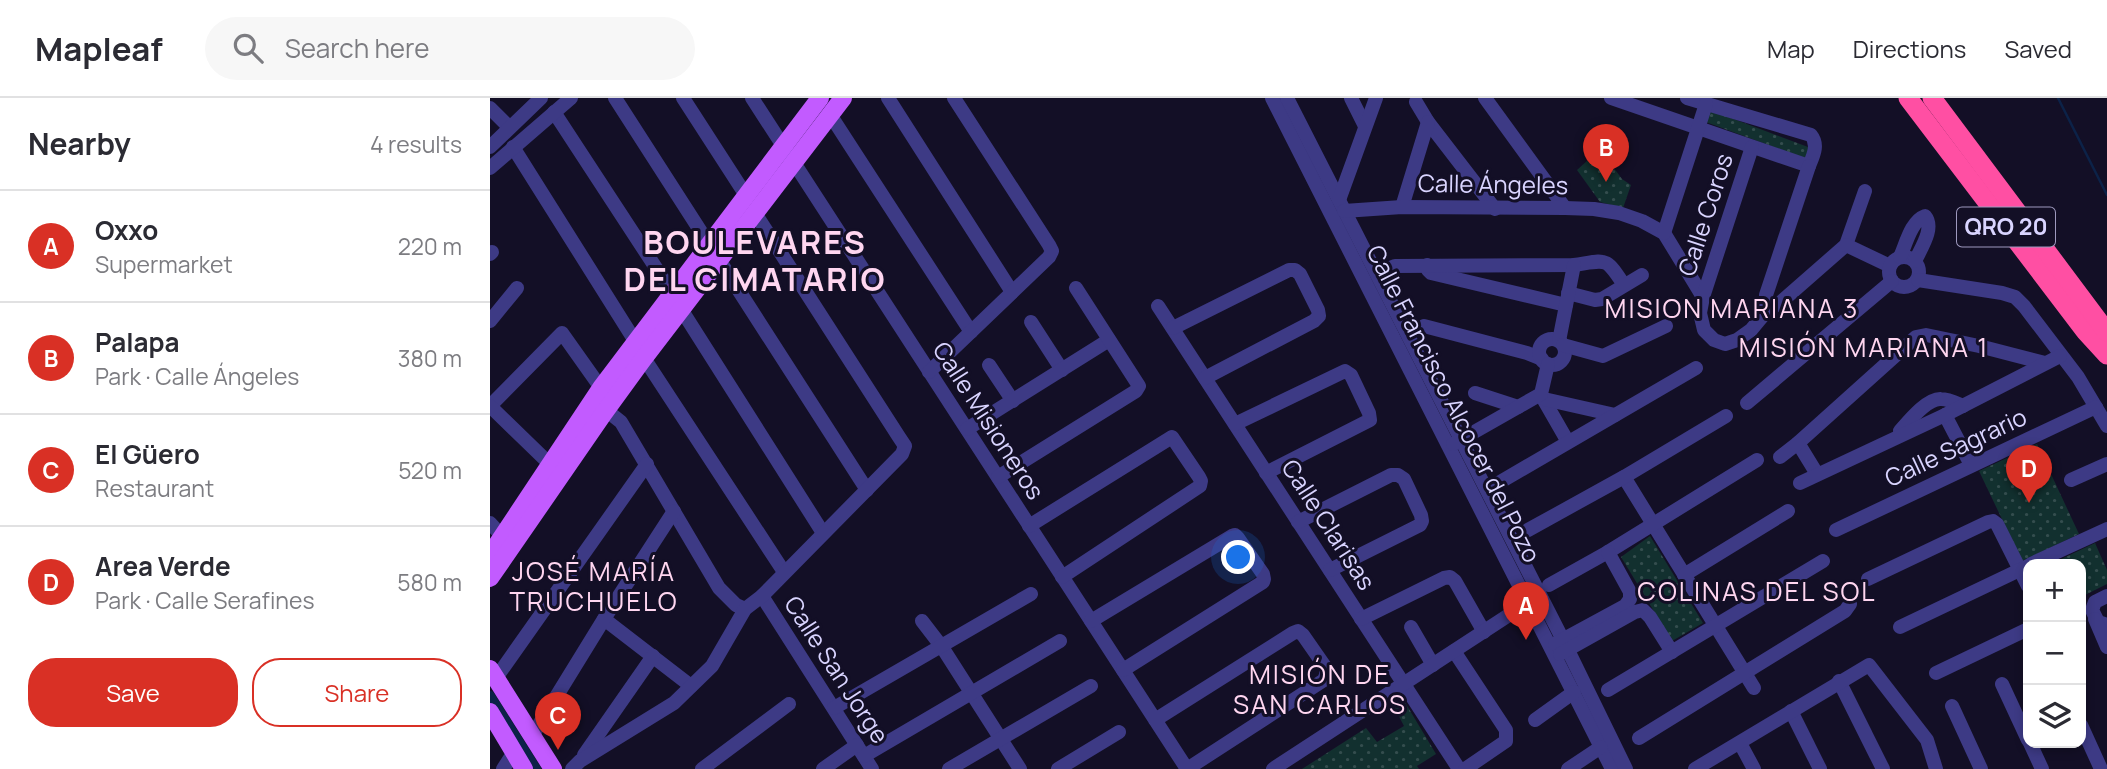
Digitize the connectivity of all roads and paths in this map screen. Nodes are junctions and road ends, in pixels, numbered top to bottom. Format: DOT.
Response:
graph roads {
  1 [pos="541,98"];
  2 [pos="570,98"];
  3 [pos="615,98"];
  4 [pos="683,98"];
  5 [pos="752,98"];
  6 [pos="820,98"];
  7 [pos="844,98"];
  8 [pos="888,98"];
  9 [pos="954,98"];
  10 [pos="1272,98"];
  11 [pos="1287,98"];
  12 [pos="1351,98"];
  13 [pos="1376,98"];
  14 [pos="1485,98"];
  15 [pos="1611,98"];
  16 [pos="1687,98"];
  17 [pos="1908,98"];
  18 [pos="1932,98"];
  19 [pos="1416,102"];
  20 [pos="1706,104"];
  21 [pos="490,108"];
  22 [pos="554,112"];
  23 [pos="831,116"];
  24 [pos="1429,122"];
  25 [pos="1366,126"];
  26 [pos="509,127"];
  27 [pos="1699,128"];
  28 [pos="490,147"];
  29 [pos="513,147"];
  30 [pos="1752,147"];
  31 [pos="789,155"];
  32 [pos="1809,166"];
  33 [pos="490,168"];
  34 [pos="1865,191"];
  35 [pos="751,205"];
  36 [pos="1342,206"];
  37 [pos="1402,207"];
  38 [pos="1565,208"];
  39 [pos="1494,209"];
  40 [pos="1664,233"];
  41 [pos="1846,245"];
  42 [pos="714,253"];
  43 [pos="1902,261"];
  44 [pos="1427,265"];
  45 [pos="1574,265"];
  46 [pos="1642,275"];
  47 [pos="1388,278"];
  48 [pos="1918,280"];
  49 [pos="1892,281"];
  50 [pos="1624,285"];
  51 [pos="517,288"];
  52 [pos="1076,288"];
  53 [pos="1012,292"];
  54 [pos="1703,297"];
  55 [pos="1567,299"];
  56 [pos="677,302"];
  57 [pos="1158,306"];
  58 [pos="1766,312"];
  59 [pos="490,321"];
  60 [pos="1031,322"];
  61 [pos="1424,326"];
  62 [pos="1666,326"];
  63 [pos="1173,328"];
  64 [pos="2085,331"];
  65 [pos="971,332"];
  66 [pos="2107,332"];
  67 [pos="1108,340"];
  68 [pos="635,341"];
  69 [pos="1561,343"];
  70 [pos="2107,355"];
  71 [pos="2060,356"];
  72 [pos="644,358"];
  73 [pos="1545,362"];
  74 [pos="2045,363"];
  75 [pos="989,365"];
  76 [pos="2107,365"];
  77 [pos="1696,368"];
  78 [pos="1062,370"];
  79 [pos="929,372"];
  80 [pos="1205,378"];
  81 [pos="601,388"];
  82 [pos="1475,393"];
  83 [pos="1542,397"];
  84 [pos="1013,401"];
  85 [pos="1748,403"];
  86 [pos="490,406"];
  87 [pos="1964,406"];
  88 [pos="1518,407"];
  89 [pos="2095,407"];
  90 [pos="604,413"];
  91 [pos="1615,415"];
  92 [pos="1945,415"];
  93 [pos="1726,416"];
  94 [pos="1235,424"];
  95 [pos="2107,426"];
  96 [pos="967,429"];
  97 [pos="1894,438"];
  98 [pos="1569,442"];
  99 [pos="1455,443"];
  100 [pos="1798,443"];
  101 [pos="1780,457"];
  102 [pos="1757,460"];
  103 [pos="647,464"];
  104 [pos="2107,464"];
  105 [pos="1971,465"];
  106 [pos="556,470"];
  107 [pos="1266,472"];
  108 [pos="1817,474"];
  109 [pos="998,477"];
  110 [pos="1624,477"];
  111 [pos="2071,480"];
  112 [pos="1800,483"];
  113 [pos="1495,485"];
  114 [pos="867,490"];
  115 [pos="674,511"];
  116 [pos="1788,511"];
  117 [pos="1298,522"];
  118 [pos="490,523"];
  119 [pos="1652,523"];
  120 [pos="1029,526"];
  121 [pos="2107,529"];
  122 [pos="1528,530"];
  123 [pos="1836,530"];
  124 [pos="823,533"];
  125 [pos="503,537"];
  126 [pos="1608,552"];
  127 [pos="490,555"];
  128 [pos="2041,559"];
  129 [pos="1823,561"];
  130 [pos="2023,562"];
  131 [pos="2023,567"];
  132 [pos="1330,570"];
  133 [pos="784,572"];
  134 [pos="1684,575"];
  135 [pos="1062,577"];
  136 [pos="490,578"];
  137 [pos="1868,579"];
  138 [pos="1031,594"];
  139 [pos="1539,594"];
  140 [pos="762,596"];
  141 [pos="2107,596"];
  142 [pos="1850,604"];
  143 [pos="745,609"];
  144 [pos="2094,614"];
  145 [pos="604,619"];
  146 [pos="1362,619"];
  147 [pos="922,621"];
  148 [pos="1091,621"];
  149 [pos="1715,625"];
  150 [pos="1411,627"];
  151 [pos="1900,627"];
  152 [pos="2023,631"];
  153 [pos="1484,632"];
  154 [pos="1060,640"];
  155 [pos="942,647"];
  156 [pos="2107,647"];
  157 [pos="1559,648"];
  158 [pos="1454,651"];
  159 [pos="1672,652"];
  160 [pos="653,656"];
  161 [pos="1433,665"];
  162 [pos="1123,670"];
  163 [pos="1744,673"];
  164 [pos="1936,673"];
  165 [pos="493,674"];
  166 [pos="1839,681"];
  167 [pos="1404,684"];
  168 [pos="2001,684"];
  169 [pos="691,686"];
  170 [pos="1091,686"];
  171 [pos="1754,688"];
  172 [pos="1608,691"];
  173 [pos="1574,692"];
  174 [pos="972,693"];
  175 [pos="789,704"];
  176 [pos="1952,706"];
  177 [pos="834,708"];
  178 [pos="1791,711"];
  179 [pos="490,712"];
  180 [pos="1155,720"];
  181 [pos="1535,720"];
  182 [pos="2023,729"];
  183 [pos="1119,732"];
  184 [pos="2086,735"];
  185 [pos="532,736"];
  186 [pos="1639,738"];
  187 [pos="1000,739"];
  188 [pos="1740,743"];
  189 [pos="1601,747"];
  190 [pos="2032,748"];
  191 [pos="514,752"];
  192 [pos="864,757"];
  193 [pos="576,765"];
  194 [pos="503,769"];
  195 [pos="524,769"];
  196 [pos="553,769"];
  197 [pos="702,769"];
  198 [pos="823,769"];
  199 [pos="949,769"];
  200 [pos="1020,769"];
  201 [pos="1058,769"];
  202 [pos="1186,769"];
  203 [pos="1273,769"];
  204 [pos="1459,769"];
  205 [pos="1465,769"];
  206 [pos="1568,769"];
  207 [pos="1612,769"];
  208 [pos="1626,769"];
  209 [pos="1695,769"];
  210 [pos="1754,769"];
  211 [pos="1820,769"];
  212 [pos="1883,769"];
  213 [pos="1936,769"];
  214 [pos="1981,769"];
  215 [pos="2042,769"];
  216 [pos="2101,769"];
  1 -- 26 [label="street"];
  2 -- 22 [label="street"];
  3 -- 42 [label="street"];
  4 -- 35 [label="street"];
  5 -- 31 [label="street, Calle Misioneros"];
  6 -- 31 [label="main road"];
  7 -- 23 [label="main road"];
  8 -- 53 [label="street"];
  9 -- 53 [label="street"];
  10 -- 99 [label="street, Calle Francisco Alcocer del Pozo"];
  11 -- 36 [label="street, Calle Francisco Alcocer del Pozo"];
  12 -- 25 [label="street"];
  13 -- 25 [label="street"];
  14 -- 38 [label="street"];
  15 -- 27 [label="street"];
  16 -- 20 [label="street"];
  17 -- 64 [label="highway, QRO 20"];
  18 -- 66 [label="highway, QRO 20"];
  19 -- 24 [label="street"];
  20 -- 27 [label="street"];
  20 -- 32 [label="street"];
  21 -- 26 [label="street"];
  22 -- 29 [label="street"];
  22 -- 56 [label="street"];
  23 -- 31 [label="main road"];
  23 -- 65 [label="street"];
  24 -- 37 [label="street"];
  24 -- 39 [label="street"];
  25 -- 36 [label="street"];
  26 -- 28 [label="street"];
  27 -- 30 [label="street"];
  27 -- 40 [label="street"];
  29 -- 33 [label="street"];
  29 -- 68 [label="street"];
  30 -- 32 [label="street"];
  30 -- 54 [label="street, Calle Coros"];
  31 -- 35 [label="main road"];
  31 -- 79 [label="street, Calle Misioneros"];
  32 -- 58 [label="street"];
  34 -- 41 [label="street"];
  35 -- 42 [label="main road"];
  35 -- 114 [label="street"];
  36 -- 37 [label="street, Calle Ángeles"];
  36 -- 99 [label="street, Calle Francisco Alcocer del Pozo"];
  37 -- 39 [label="street, Calle Ángeles"];
  38 -- 39 [label="street, Calle Ángeles"];
  38 -- 40 [label="street, Calle Ángeles"];
  40 -- 54 [label="street"];
  41 -- 43 [label="street"];
  41 -- 58 [label="street"];
  42 -- 56 [label="main road"];
  42 -- 114 [label="street"];
  43 -- 48 [label="street"];
  43 -- 49 [label="street"];
  44 -- 45 [label="street"];
  44 -- 47 [label="street"];
  44 -- 55 [label="street"];
  45 -- 50 [label="street"];
  45 -- 55 [label="street"];
  46 -- 50 [label="street"];
  48 -- 49 [label="street"];
  48 -- 71 [label="street"];
  49 -- 85 [label="street"];
  50 -- 55 [label="street"];
  51 -- 59 [label="street"];
  52 -- 67 [label="street"];
  53 -- 65 [label="street"];
  54 -- 58 [label="street"];
  55 -- 69 [label="street"];
  56 -- 68 [label="main road"];
  56 -- 72 [label="main road"];
  56 -- 124 [label="street"];
  57 -- 63 [label="street, Calle Clarisas"];
  60 -- 78 [label="street"];
  61 -- 73 [label="street"];
  62 -- 69 [label="street"];
  63 -- 80 [label="street, Calle Clarisas"];
  63 -- 80 [label="street"];
  64 -- 70 [label="highway, QRO 20"];
  64 -- 76 [label="highway"];
  65 -- 79 [label="street"];
  67 -- 78 [label="street"];
  67 -- 109 [label="street"];
  68 -- 81 [label="main road"];
  69 -- 73 [label="street"];
  69 -- 73 [label="street"];
  71 -- 74 [label="street"];
  71 -- 89 [label="street"];
  72 -- 90 [label="main road"];
  72 -- 133 [label="street"];
  73 -- 83 [label="street"];
  74 -- 87 [label="street"];
  74 -- 100 [label="street"];
  75 -- 84 [label="street"];
  77 -- 91 [label="street"];
  78 -- 84 [label="street"];
  79 -- 96 [label="street, Calle Misioneros"];
  80 -- 94 [label="street, Calle Clarisas"];
  81 -- 86 [label="street"];
  81 -- 106 [label="main road"];
  82 -- 88 [label="street"];
  83 -- 88 [label="street"];
  83 -- 91 [label="street"];
  83 -- 98 [label="street"];
  84 -- 96 [label="street"];
  86 -- 106 [label="street"];
  87 -- 92 [label="street"];
  87 -- 97 [label="street"];
  88 -- 99 [label="street"];
  89 -- 95 [label="street"];
  89 -- 105 [label="street, Calle Sagrario"];
  90 -- 103 [label="street"];
  90 -- 106 [label="main road"];
  91 -- 98 [label="street"];
  92 -- 97 [label="street"];
  92 -- 105 [label="street"];
  93 -- 110 [label="street"];
  94 -- 107 [label="street, Calle Clarisas"];
  94 -- 107 [label="street"];
  96 -- 109 [label="street, Calle Misioneros"];
  97 -- 108 [label="street"];
  98 -- 113 [label="street"];
  99 -- 139 [label="street, Calle Francisco Alcocer del Pozo"];
  100 -- 101 [label="street"];
  100 -- 108 [label="street"];
  102 -- 119 [label="street"];
  103 -- 115 [label="street"];
  103 -- 165 [label="street"];
  104 -- 111 [label="street"];
  105 -- 123 [label="street, Calle Sagrario"];
  106 -- 125 [label="main road"];
  106 -- 136 [label="main road"];
  107 -- 117 [label="street, Calle Clarisas"];
  108 -- 112 [label="street"];
  109 -- 120 [label="street, Calle Misioneros"];
  110 -- 119 [label="street"];
  110 -- 122 [label="street"];
  114 -- 124 [label="street"];
  115 -- 143 [label="street"];
  115 -- 145 [label="street"];
  116 -- 134 [label="street"];
  117 -- 132 [label="street, Calle Clarisas"];
  117 -- 132 [label="street"];
  118 -- 125 [label="street"];
  119 -- 126 [label="street"];
  119 -- 134 [label="street"];
  120 -- 135 [label="street, Calle Misioneros"];
  120 -- 135 [label="street"];
  121 -- 128 [label="street"];
  124 -- 133 [label="street"];
  125 -- 127 [label="main road"];
  126 -- 139 [label="street"];
  126 -- 157 [label="street"];
  129 -- 149 [label="street"];
  130 -- 137 [label="street"];
  131 -- 151 [label="street"];
  132 -- 146 [label="street, Calle Clarisas"];
  133 -- 140 [label="street"];
  134 -- 149 [label="street"];
  135 -- 148 [label="street, Calle Misioneros"];
  138 -- 155 [label="street"];
  139 -- 153 [label="street"];
  139 -- 157 [label="street, Calle Francisco Alcocer del Pozo"];
  140 -- 143 [label="street"];
  140 -- 177 [label="street, Calle San Jorge"];
  141 -- 144 [label="street"];
  142 -- 163 [label="street"];
  143 -- 169 [label="street"];
  144 -- 156 [label="street"];
  145 -- 160 [label="street"];
  145 -- 185 [label="street"];
  146 -- 153 [label="street"];
  146 -- 167 [label="street, Calle Clarisas"];
  147 -- 155 [label="street"];
  148 -- 162 [label="street, Calle Misioneros"];
  148 -- 162 [label="street"];
  149 -- 159 [label="street"];
  149 -- 163 [label="street"];
  150 -- 161 [label="street"];
  152 -- 164 [label="street"];
  153 -- 158 [label="street"];
  154 -- 174 [label="street"];
  155 -- 174 [label="street"];
  155 -- 177 [label="street"];
  157 -- 159 [label="street"];
  157 -- 173 [label="street, Calle Francisco Alcocer del Pozo"];
  157 -- 208 [label="street, Calle Francisco Alcocer del Pozo"];
  158 -- 161 [label="street"];
  158 -- 205 [label="street"];
  159 -- 172 [label="street"];
  160 -- 169 [label="street"];
  160 -- 193 [label="street"];
  161 -- 167 [label="street"];
  162 -- 180 [label="street, Calle Misioneros"];
  163 -- 171 [label="street"];
  163 -- 186 [label="street"];
  165 -- 185 [label="main road"];
  166 -- 178 [label="street"];
  166 -- 212 [label="street"];
  166 -- 213 [label="street"];
  167 -- 203 [label="street"];
  167 -- 204 [label="street, Calle Clarisas"];
  168 -- 182 [label="street"];
  169 -- 193 [label="street"];
  170 -- 187 [label="street"];
  173 -- 181 [label="street"];
  173 -- 189 [label="street, Calle Francisco Alcocer del Pozo"];
  174 -- 187 [label="street"];
  174 -- 192 [label="street"];
  175 -- 197 [label="street"];
  176 -- 214 [label="street"];
  177 -- 192 [label="street, Calle San Jorge"];
  178 -- 188 [label="street"];
  178 -- 211 [label="street"];
  179 -- 191 [label="main road"];
  180 -- 202 [label="street, Calle Misioneros"];
  180 -- 202 [label="street"];
  183 -- 201 [label="street"];
  184 -- 216 [label="street"];
  185 -- 196 [label="main road"];
  187 -- 199 [label="street"];
  187 -- 200 [label="street"];
  188 -- 209 [label="street"];
  188 -- 210 [label="street"];
  189 -- 206 [label="street"];
  189 -- 207 [label="street, Calle Francisco Alcocer del Pozo"];
  190 -- 215 [label="street"];
  191 -- 194 [label="street"];
  191 -- 195 [label="main road"];
  192 -- 198 [label="street"];
}
